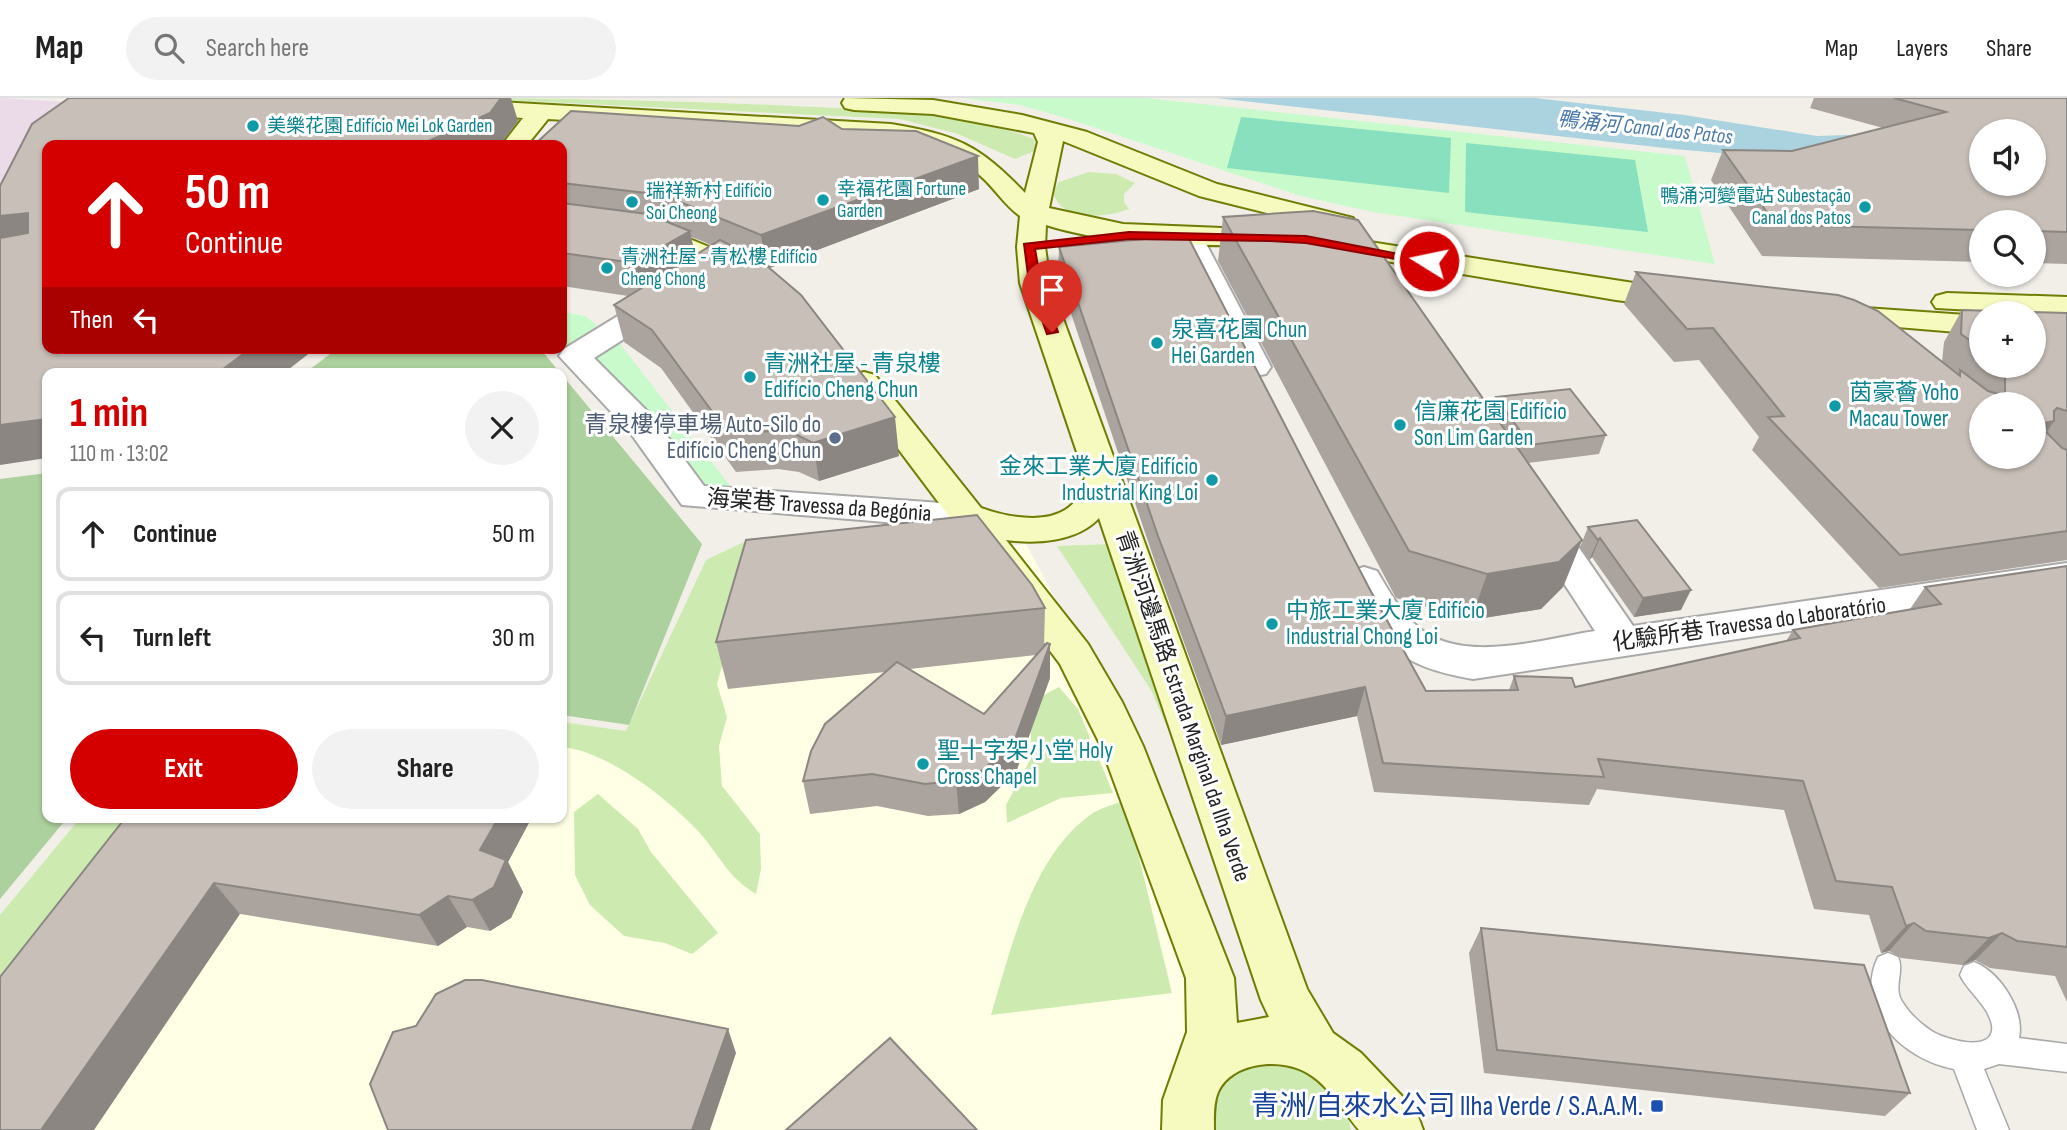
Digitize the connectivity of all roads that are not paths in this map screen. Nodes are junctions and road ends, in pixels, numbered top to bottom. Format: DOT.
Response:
graph roads {
  1 [pos="825,102"];
  2 [pos="436,106"];
  3 [pos="542,111"];
  4 [pos="1046,137"];
  5 [pos="518,140"];
  6 [pos="985,166"];
  7 [pos="1188,183"];
  8 [pos="567,226"];
  9 [pos="1031,229"];
  10 [pos="1177,236"];
  11 [pos="1356,248"];
  12 [pos="724,263"];
  13 [pos="1379,281"];
  14 [pos="769,284"];
  15 [pos="2067,306"];
  16 [pos="1852,316"];
  17 [pos="1969,324"];
  18 [pos="2046,327"];
  19 [pos="2067,328"];
  20 [pos="1895,349"];
  21 [pos="844,357"];
  22 [pos="1269,395"];
  23 [pos="1102,477"];
  24 [pos="1522,494"];
  25 [pos="969,517"];
  26 [pos="1351,554"];
  27 [pos="2067,576"];
  28 [pos="1623,642"];
  29 [pos="1888,966"];
  30 [pos="1974,975"];
  31 [pos="1998,1050"];
  32 [pos="1316,1051"];
  33 [pos="1965,1058"];
  34 [pos="2067,1058"];
  35 [pos="1191,1108"];
  36 [pos="1366,1111"];
  37 [pos="1397,1130"];
  38 [pos="1993,1130"];
  1 -- 4 [label="main road"];
  2 -- 3 [label="main road"];
  3 -- 5 [label="main road"];
  3 -- 6 [label="main road"];
  4 -- 6 [label="main road"];
  4 -- 7 [label="main road"];
  4 -- 9 [label="main road"];
  6 -- 9 [label="main road"];
  7 -- 10 [label="main road"];
  7 -- 11 [label="main road"];
  8 -- 12 [label="main road"];
  9 -- 10 [label="main road"];
  9 -- 23 [label="main road, 青洲河邊馬路 Estrada Marginal da Ilha Verde"];
  10 -- 11 [label="main road"];
  10 -- 22 [label="street"];
  11 -- 13 [label="street"];
  12 -- 14 [label="main road"];
  12 -- 25 [label="street, 海棠巷 Travessa da Begónia"];
  15 -- 16 [label="main road"];
  16 -- 17 [label="main road"];
  16 -- 20 [label="street"];
  18 -- 19 [label="main road"];
  21 -- 25 [label="main road"];
  23 -- 25 [label="main road"];
  23 -- 32 [label="main road, 青洲河邊馬路 Estrada Marginal da Ilha Verde"];
  24 -- 28 [label="street"];
  25 -- 35 [label="main road"];
  26 -- 28 [label="street, 化驗所巷 Travessa do Laboratório"];
  27 -- 28 [label="street, 化驗所巷 Travessa do Laboratório"];
  29 -- 33 [label="lane"];
  30 -- 31 [label="lane"];
  31 -- 33 [label="lane"];
  31 -- 34 [label="lane"];
  32 -- 35 [label="main road"];
  32 -- 36 [label="main road"];
  33 -- 38 [label="lane"];
  36 -- 37 [label="main road"];
}
